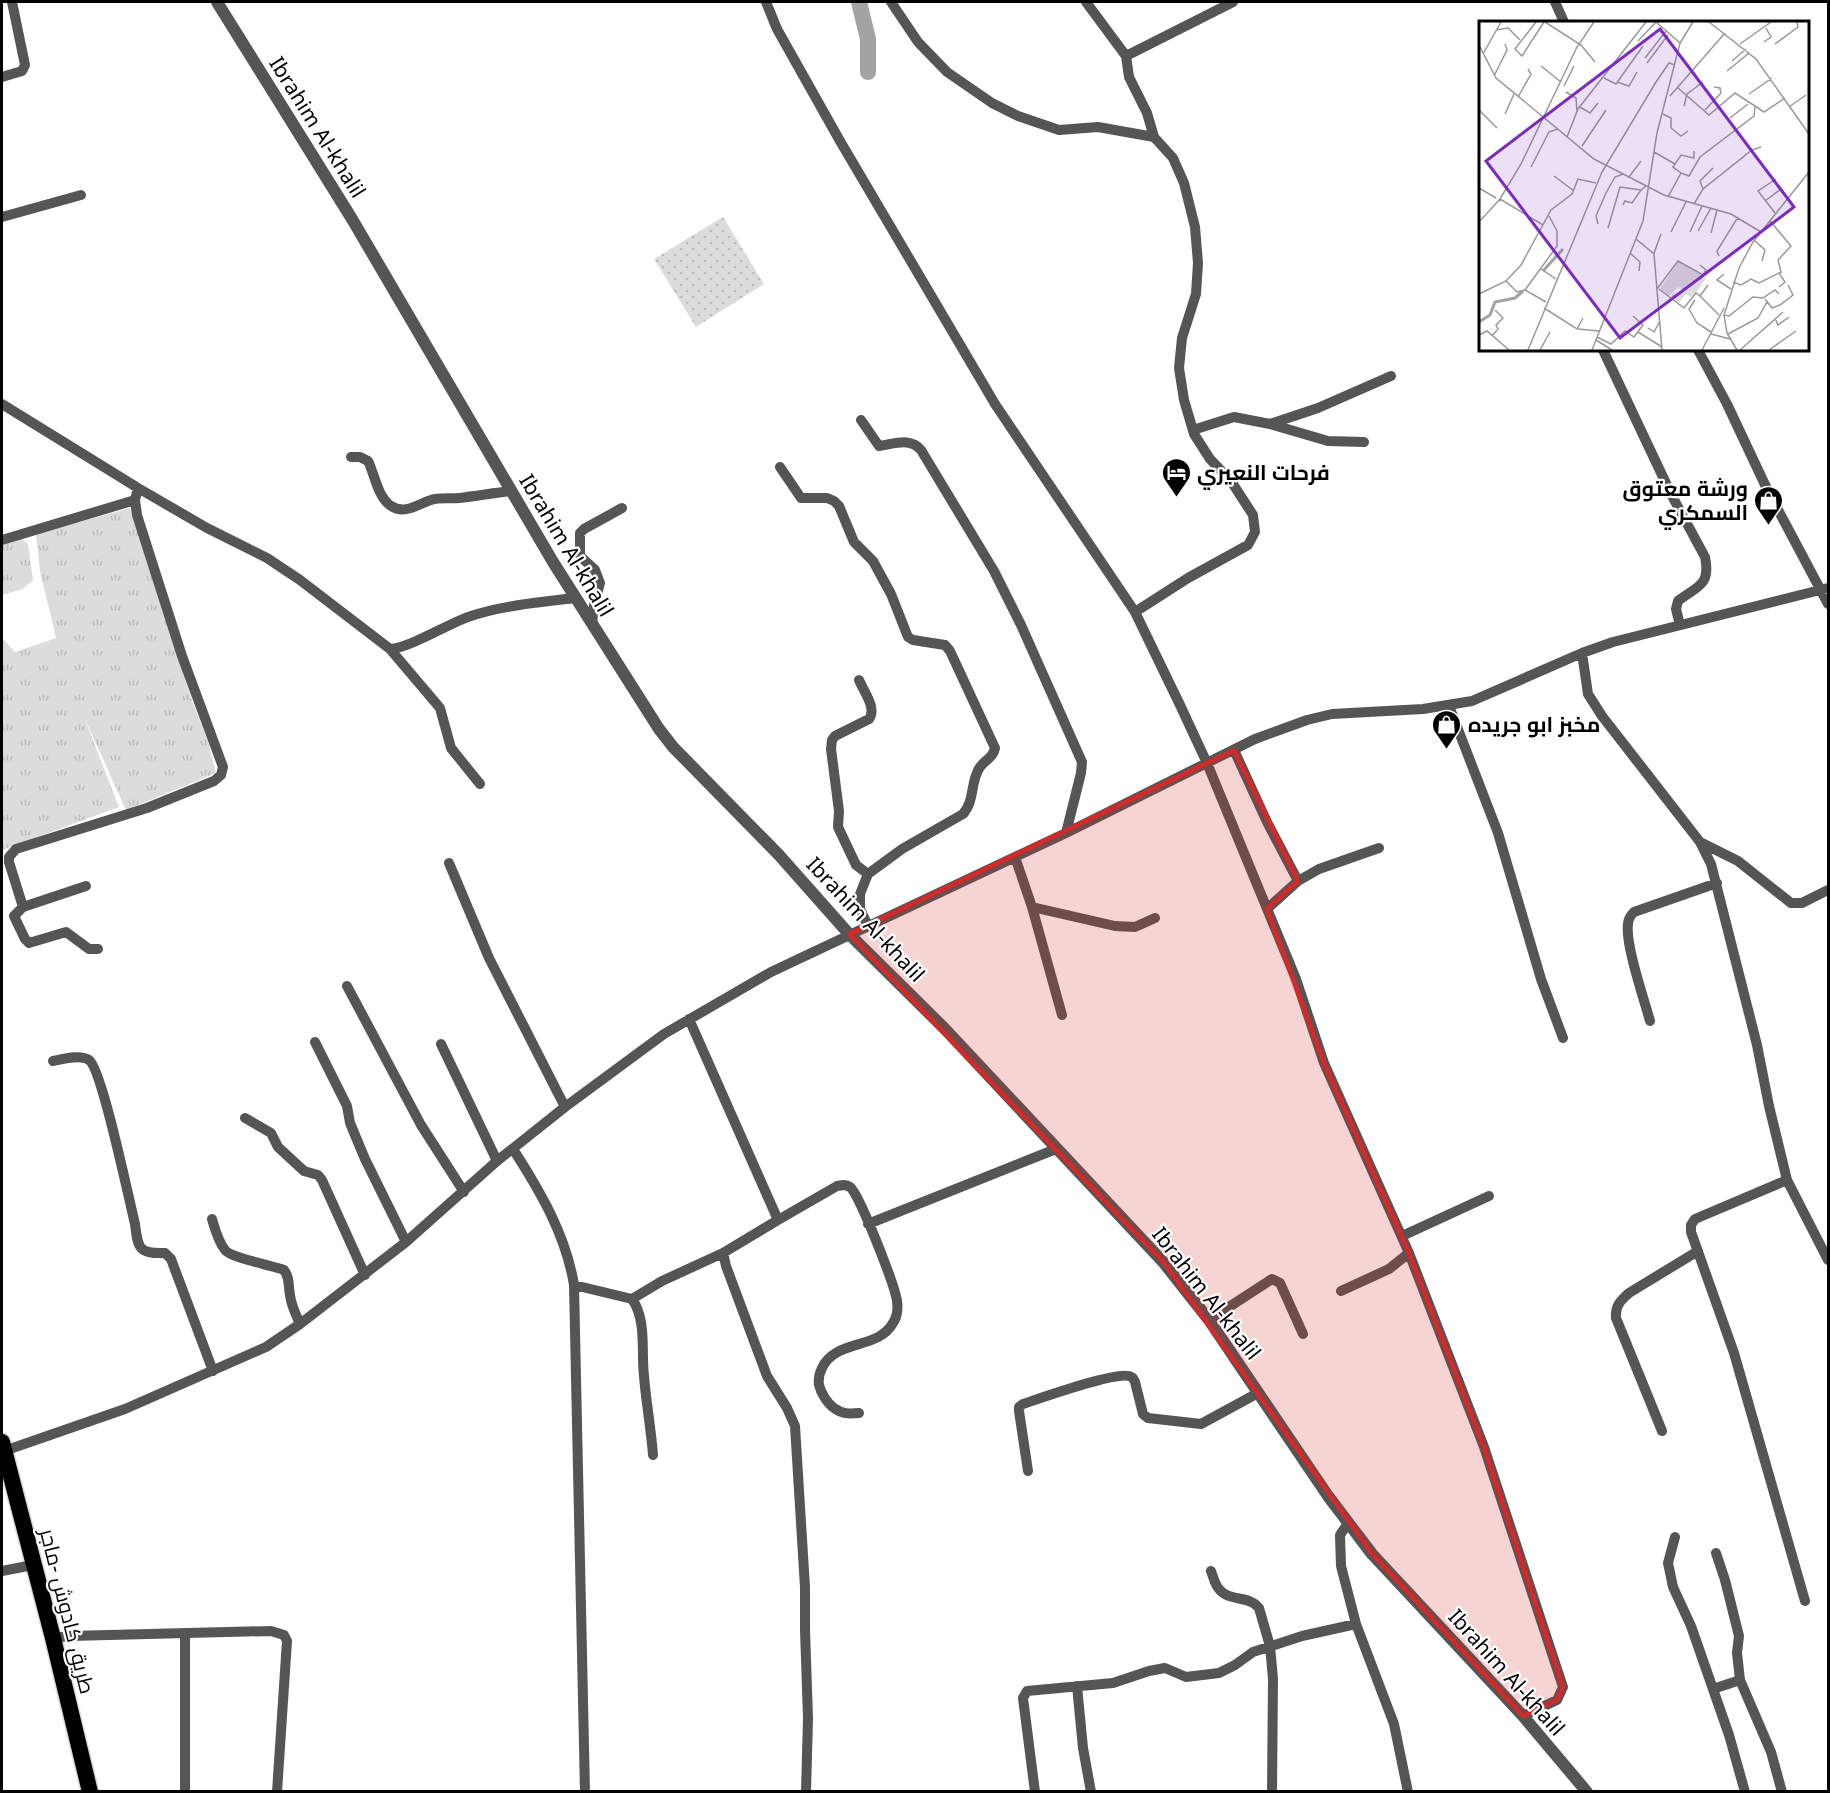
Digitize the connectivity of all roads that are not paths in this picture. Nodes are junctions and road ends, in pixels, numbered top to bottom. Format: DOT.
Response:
graph roads {
  1 [pos="12,2"];
  2 [pos="217,2"];
  3 [pos="766,2"];
  4 [pos="891,2"];
  5 [pos="1086,2"];
  6 [pos="1233,2"];
  7 [pos="1555,2"];
  8 [pos="1564,21"];
  9 [pos="1126,56"];
  10 [pos="2,77"];
  11 [pos="1154,137"];
  12 [pos="81,195"];
  13 [pos="2,217"];
  14 [pos="1603,351"];
  15 [pos="1699,351"];
  16 [pos="1391,376"];
  17 [pos="2,404"];
  18 [pos="861,420"];
  19 [pos="1270,424"];
  20 [pos="1193,430"];
  21 [pos="1364,442"];
  22 [pos="351,457"];
  23 [pos="780,467"];
  24 [pos="138,488"];
  25 [pos="511,491"];
  26 [pos="135,500"];
  27 [pos="622,508"];
  28 [pos="2,540"];
  29 [pos="1825,589"];
  30 [pos="576,598"];
  31 [pos="1828,604"];
  32 [pos="1136,612"];
  33 [pos="592,624"];
  34 [pos="1680,625"];
  35 [pos="390,648"];
  36 [pos="1582,653"];
  37 [pos="859,680"];
  38 [pos="1449,706"];
  39 [pos="1234,750"];
  40 [pos="1207,763"];
  41 [pos="480,784"];
  42 [pos="1066,834"];
  43 [pos="1700,842"];
  44 [pos="1379,848"];
  45 [pos="1015,857"];
  46 [pos="449,863"];
  47 [pos="868,874"];
  48 [pos="1298,882"];
  49 [pos="1717,883"];
  50 [pos="86,886"];
  51 [pos="1828,890"];
  52 [pos="23,907"];
  53 [pos="1032,907"];
  54 [pos="1268,909"];
  55 [pos="1155,918"];
  56 [pos="868,926"];
  57 [pos="849,934"];
  58 [pos="98,950"];
  59 [pos="347,986"];
  60 [pos="1062,1015"];
  61 [pos="689,1019"];
  62 [pos="1650,1021"];
  63 [pos="1563,1038"];
  64 [pos="315,1042"];
  65 [pos="441,1044"];
  66 [pos="52,1060"];
  67 [pos="565,1107"];
  68 [pos="245,1118"];
  69 [pos="513,1149"];
  70 [pos="1056,1149"];
  71 [pos="497,1161"];
  72 [pos="1787,1180"];
  73 [pos="464,1192"];
  74 [pos="1489,1196"];
  75 [pos="212,1219"];
  76 [pos="778,1220"];
  77 [pos="868,1224"];
  78 [pos="1402,1236"];
  79 [pos="406,1242"];
  80 [pos="1698,1251"];
  81 [pos="723,1252"];
  82 [pos="1409,1253"];
  83 [pos="1828,1260"];
  84 [pos="365,1275"];
  85 [pos="574,1285"];
  86 [pos="1341,1291"];
  87 [pos="632,1299"];
  88 [pos="1209,1320"];
  89 [pos="300,1324"];
  90 [pos="1303,1334"];
  91 [pos="213,1371"];
  92 [pos="1258,1393"];
  93 [pos="859,1413"];
  94 [pos="1662,1431"];
  95 [pos="2,1447"];
  96 [pos="653,1455"];
  97 [pos="1028,1471"];
  98 [pos="1348,1523"];
  99 [pos="1675,1537"];
  100 [pos="1716,1553"];
  101 [pos="33,1565"];
  102 [pos="1211,1570"];
  103 [pos="2,1571"];
  104 [pos="1805,1601"];
  105 [pos="1356,1624"];
  106 [pos="185,1633"];
  107 [pos="53,1638"];
  108 [pos="1270,1646"];
  109 [pos="1740,1680"];
  110 [pos="1077,1686"];
  111 [pos="1713,1689"];
  112 [pos="1523,1716"];
  113 [pos="90,1791"];
  114 [pos="186,1791"];
  115 [pos="277,1791"];
  116 [pos="585,1791"];
  117 [pos="806,1791"];
  118 [pos="1035,1791"];
  119 [pos="1091,1791"];
  120 [pos="1272,1791"];
  121 [pos="1408,1791"];
  122 [pos="1587,1791"];
  123 [pos="1745,1791"];
  124 [pos="1782,1791"];
  1 -- 10 [label="street"];
  2 -- 25 [label="street, Ibrahim Al-khalil"];
  3 -- 32 [label="street"];
  4 -- 11 [label="street"];
  5 -- 9 [label="street"];
  6 -- 9 [label="street"];
  7 -- 8 [label="street"];
  9 -- 11 [label="street"];
  11 -- 20 [label="street"];
  12 -- 13 [label="street"];
  14 -- 34 [label="street"];
  15 -- 29 [label="street"];
  16 -- 19 [label="street"];
  17 -- 24 [label="street"];
  18 -- 42 [label="street"];
  19 -- 20 [label="street"];
  19 -- 21 [label="street"];
  20 -- 32 [label="street"];
  22 -- 25 [label="street"];
  23 -- 47 [label="street"];
  24 -- 26 [label="street"];
  24 -- 35 [label="street"];
  25 -- 30 [label="street, Ibrahim Al-khalil"];
  26 -- 28 [label="street"];
  26 -- 52 [label="street"];
  27 -- 33 [label="street"];
  29 -- 31 [label="street"];
  29 -- 34 [label="street"];
  30 -- 33 [label="street, Ibrahim Al-khalil"];
  30 -- 35 [label="street"];
  32 -- 40 [label="street"];
  33 -- 57 [label="street, Ibrahim Al-khalil"];
  34 -- 36 [label="street"];
  35 -- 41 [label="street"];
  36 -- 38 [label="street"];
  36 -- 43 [label="street"];
  37 -- 47 [label="street"];
  38 -- 39 [label="street"];
  38 -- 63 [label="street"];
  39 -- 40 [label="street"];
  39 -- 48 [label="street"];
  40 -- 42 [label="street"];
  40 -- 54 [label="street"];
  42 -- 45 [label="street"];
  43 -- 49 [label="street"];
  43 -- 51 [label="street"];
  44 -- 48 [label="street"];
  45 -- 53 [label="street"];
  45 -- 56 [label="street"];
  46 -- 67 [label="street"];
  47 -- 56 [label="street"];
  48 -- 54 [label="street"];
  49 -- 62 [label="street"];
  49 -- 72 [label="street"];
  50 -- 52 [label="street"];
  52 -- 58 [label="street"];
  53 -- 55 [label="street"];
  53 -- 60 [label="street"];
  54 -- 78 [label="street"];
  56 -- 57 [label="street"];
  57 -- 61 [label="street"];
  57 -- 70 [label="street, Ibrahim Al-khalil"];
  59 -- 73 [label="street"];
  61 -- 67 [label="street"];
  61 -- 76 [label="street"];
  64 -- 79 [label="street"];
  65 -- 71 [label="street"];
  66 -- 91 [label="street"];
  67 -- 69 [label="street"];
  68 -- 84 [label="street"];
  69 -- 71 [label="street"];
  69 -- 85 [label="street"];
  70 -- 77 [label="street"];
  70 -- 88 [label="street, Ibrahim Al-khalil"];
  71 -- 73 [label="street"];
  72 -- 80 [label="street"];
  72 -- 83 [label="street"];
  73 -- 79 [label="street"];
  74 -- 78 [label="street"];
  75 -- 89 [label="street"];
  76 -- 77 [label="street"];
  76 -- 81 [label="street"];
  77 -- 93 [label="street"];
  78 -- 82 [label="street"];
  79 -- 84 [label="street"];
  80 -- 94 [label="street"];
  80 -- 104 [label="street"];
  81 -- 87 [label="street"];
  81 -- 117 [label="street"];
  82 -- 86 [label="street"];
  82 -- 112 [label="street"];
  84 -- 89 [label="street"];
  85 -- 87 [label="street"];
  85 -- 116 [label="street"];
  87 -- 96 [label="street"];
  88 -- 90 [label="street"];
  88 -- 92 [label="street, Ibrahim Al-khalil"];
  89 -- 91 [label="street"];
  91 -- 95 [label="street"];
  92 -- 97 [label="street"];
  92 -- 98 [label="street, Ibrahim Al-khalil"];
  95 -- 101 [label="highway, طريق كادوش -ماجر"];
  98 -- 105 [label="street"];
  98 -- 112 [label="street, Ibrahim Al-khalil"];
  99 -- 111 [label="street"];
  100 -- 109 [label="street"];
  101 -- 103 [label="street"];
  101 -- 107 [label="highway, طريق كادوش -ماجر"];
  102 -- 108 [label="street"];
  105 -- 108 [label="street"];
  105 -- 121 [label="street"];
  106 -- 107 [label="street"];
  106 -- 114 [label="street"];
  106 -- 115 [label="street"];
  107 -- 113 [label="highway, طريق كادوش -ماجر"];
  108 -- 110 [label="street"];
  108 -- 120 [label="street"];
  109 -- 111 [label="street"];
  109 -- 124 [label="street"];
  110 -- 118 [label="street"];
  110 -- 119 [label="street"];
  111 -- 123 [label="street"];
  112 -- 122 [label="street, Ibrahim Al-khalil"];
}
